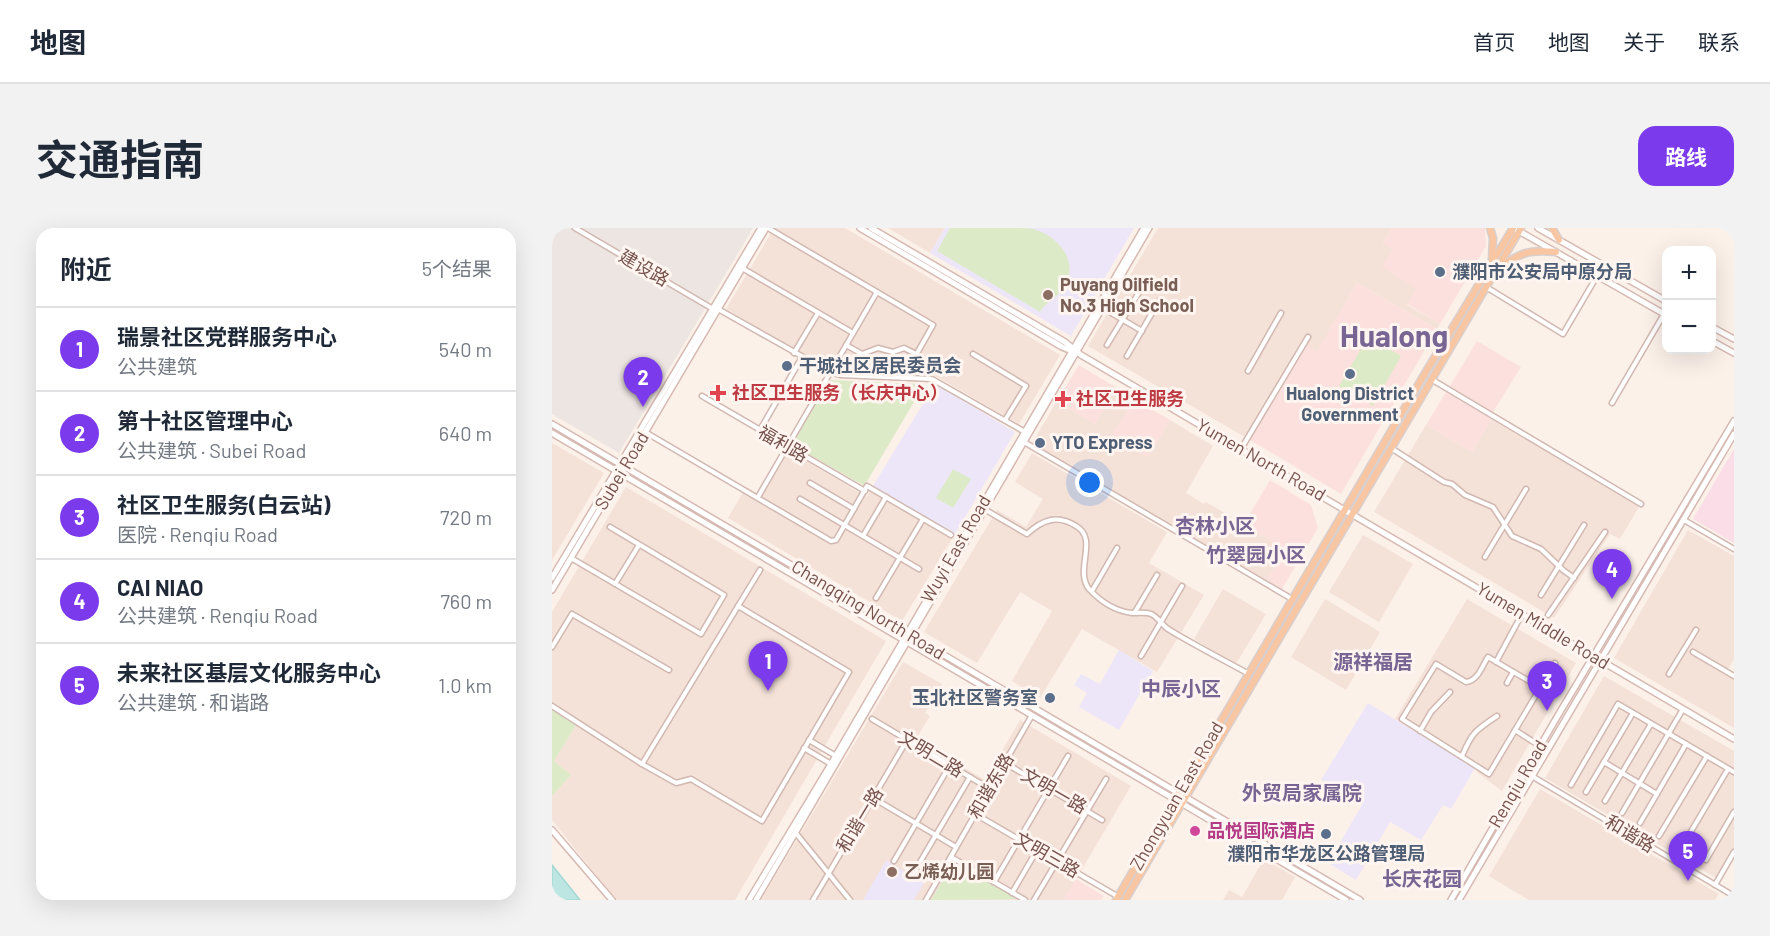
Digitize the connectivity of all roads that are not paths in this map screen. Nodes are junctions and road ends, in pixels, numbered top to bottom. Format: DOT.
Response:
graph roads {
  1 [pos="575,228"];
  2 [pos="761,228"];
  3 [pos="767,228"];
  4 [pos="860,228"];
  5 [pos="872,228"];
  6 [pos="1144,228"];
  7 [pos="1149,228"];
  8 [pos="1490,228"];
  9 [pos="1538,228"];
  10 [pos="1552,228"];
  11 [pos="1517,229"];
  12 [pos="1559,240"];
  13 [pos="1556,252"];
  14 [pos="1492,263"];
  15 [pos="742,268"];
  16 [pos="1495,271"];
  17 [pos="1597,276"];
  18 [pos="1486,286"];
  19 [pos="1141,288"];
  20 [pos="877,292"];
  21 [pos="1664,300"];
  22 [pos="1159,301"];
  23 [pos="1103,308"];
  24 [pos="716,309"];
  25 [pos="1662,312"];
  26 [pos="818,313"];
  27 [pos="1281,314"];
  28 [pos="1123,319"];
  29 [pos="1662,319"];
  30 [pos="1716,329"];
  31 [pos="1142,331"];
  32 [pos="853,333"];
  33 [pos="1308,337"];
  34 [pos="1734,339"];
  35 [pos="1716,342"];
  36 [pos="846,345"];
  37 [pos="1107,345"];
  38 [pos="1074,351"];
  39 [pos="794,353"];
  40 [pos="1734,353"];
  41 [pos="916,354"];
  42 [pos="973,354"];
  43 [pos="1127,356"];
  44 [pos="802,357"];
  45 [pos="1248,371"];
  46 [pos="830,372"];
  47 [pos="903,378"];
  48 [pos="1430,379"];
  49 [pos="702,396"];
  50 [pos="1612,403"];
  51 [pos="1005,420"];
  52 [pos="1734,421"];
  53 [pos="552,424"];
  54 [pos="760,430"];
  55 [pos="645,432"];
  56 [pos="552,433"];
  57 [pos="1027,433"];
  58 [pos="1734,434"];
  59 [pos="1024,442"];
  60 [pos="788,446"];
  61 [pos="1390,448"];
  62 [pos="1241,449"];
  63 [pos="623,466"];
  64 [pos="619,472"];
  65 [pos="810,483"];
  66 [pos="1526,489"];
  67 [pos="865,491"];
  68 [pos="758,497"];
  69 [pos="886,497"];
  70 [pos="800,499"];
  71 [pos="1641,504"];
  72 [pos="854,509"];
  73 [pos="984,509"];
  74 [pos="1348,512"];
  75 [pos="923,519"];
  76 [pos="1684,520"];
  77 [pos="844,525"];
  78 [pos="1504,525"];
  79 [pos="1584,525"];
  80 [pos="610,527"];
  81 [pos="1605,532"];
  82 [pos="951,535"];
  83 [pos="863,536"];
  84 [pos="639,545"];
  85 [pos="1117,548"];
  86 [pos="1734,549"];
  87 [pos="1485,557"];
  88 [pos="571,558"];
  89 [pos="900,558"];
  90 [pos="1559,566"];
  91 [pos="919,569"];
  92 [pos="760,570"];
  93 [pos="1158,575"];
  94 [pos="552,578"];
  95 [pos="1574,578"];
  96 [pos="615,584"];
  97 [pos="1182,586"];
  98 [pos="552,590"];
  99 [pos="1092,591"];
  100 [pos="1541,595"];
  101 [pos="876,598"];
  102 [pos="1293,599"];
  103 [pos="738,606"];
  104 [pos="1135,613"];
  105 [pos="1522,614"];
  106 [pos="1548,615"];
  107 [pos="1161,622"];
  108 [pos="1696,630"];
  109 [pos="909,634"];
  110 [pos="906,641"];
  111 [pos="552,647"];
  112 [pos="1693,652"];
  113 [pos="1141,656"];
  114 [pos="1597,658"];
  115 [pos="1496,662"];
  116 [pos="1555,663"];
  117 [pos="669,670"];
  118 [pos="1513,672"];
  119 [pos="1249,674"];
  120 [pos="1669,674"];
  121 [pos="1734,676"];
  122 [pos="1507,682"];
  123 [pos="1541,688"];
  124 [pos="1450,692"];
  125 [pos="552,706"];
  126 [pos="1683,709"];
  127 [pos="1633,713"];
  128 [pos="1032,716"];
  129 [pos="1497,716"];
  130 [pos="872,719"];
  131 [pos="1651,724"];
  132 [pos="1420,730"];
  133 [pos="1515,730"];
  134 [pos="1668,734"];
  135 [pos="1734,739"];
  136 [pos="810,740"];
  137 [pos="907,740"];
  138 [pos="1686,744"];
  139 [pos="1540,746"];
  140 [pos="804,748"];
  141 [pos="836,756"];
  142 [pos="1068,756"];
  143 [pos="1462,756"];
  144 [pos="1707,756"];
  145 [pos="1604,762"];
  146 [pos="1005,763"];
  147 [pos="642,764"];
  148 [pos="831,764"];
  149 [pos="950,765"];
  150 [pos="1728,769"];
  151 [pos="1525,772"];
  152 [pos="1734,772"];
  153 [pos="1622,773"];
  154 [pos="1531,776"];
  155 [pos="970,777"];
  156 [pos="1106,779"];
  157 [pos="1640,783"];
  158 [pos="1571,785"];
  159 [pos="990,789"];
  160 [pos="1049,789"];
  161 [pos="1586,792"];
  162 [pos="1657,794"];
  163 [pos="873,798"];
  164 [pos="1180,798"];
  165 [pos="1605,801"];
  166 [pos="1087,811"];
  167 [pos="1734,812"];
  168 [pos="1622,813"];
  169 [pos="975,814"];
  170 [pos="1102,820"];
  171 [pos="1640,823"];
  172 [pos="916,824"];
  173 [pos="552,830"];
  174 [pos="794,831"];
  175 [pos="936,835"];
  176 [pos="1659,836"];
  177 [pos="1019,839"];
  178 [pos="1683,845"];
  179 [pos="956,848"];
  180 [pos="1037,850"];
  181 [pos="1734,852"];
  182 [pos="951,856"];
  183 [pos="1706,860"];
  184 [pos="894,861"];
  185 [pos="1057,861"];
  186 [pos="828,873"];
  187 [pos="913,874"];
  188 [pos="994,882"];
  189 [pos="1715,885"];
  190 [pos="1012,892"];
  191 [pos="1734,896"];
  192 [pos="1120,899"];
  193 [pos="612,900"];
  194 [pos="749,900"];
  195 [pos="756,900"];
  196 [pos="813,900"];
  197 [pos="850,900"];
  198 [pos="926,900"];
  199 [pos="1025,900"];
  200 [pos="1034,900"];
  201 [pos="1346,900"];
  202 [pos="1360,900"];
  203 [pos="1451,900"];
  204 [pos="1459,900"];
  1 -- 24 [label="street, 建设路"];
  2 -- 24 [label="street, Subei Road"];
  3 -- 15 [label="street, Subei Road"];
  3 -- 20 [label="street"];
  4 -- 38 [label="street, Yumen North Road"];
  5 -- 38 [label="street, Yumen North Road"];
  6 -- 38 [label="street, Wuyi East Road"];
  7 -- 23 [label="street, Wuyi East Road"];
  8 -- 14 [label="main road"];
  9 -- 12 [label="street"];
  10 -- 12 [label="main road"];
  11 -- 13 [label="street"];
  11 -- 14 [label="main road, Zhongyuan East Road"];
  11 -- 16 [label="main road, Zhongyuan East Road"];
  12 -- 21 [label="street"];
  13 -- 16 [label="main road"];
  13 -- 17 [label="street"];
  14 -- 74 [label="main road, Zhongyuan East Road"];
  15 -- 24 [label="street, Subei Road"];
  15 -- 26 [label="street"];
  16 -- 18 [label="main road, Zhongyuan East Road"];
  17 -- 18 [label="street"];
  17 -- 25 [label="street"];
  18 -- 48 [label="main road, Zhongyuan East Road"];
  19 -- 28 [label="street"];
  20 -- 32 [label="street"];
  20 -- 41 [label="street"];
  22 -- 31 [label="street"];
  23 -- 28 [label="street"];
  23 -- 38 [label="street, Wuyi East Road"];
  24 -- 39 [label="street, 建设路"];
  24 -- 55 [label="street, Subei Road"];
  24 -- 63 [label="street, Subei Road"];
  26 -- 32 [label="street"];
  26 -- 39 [label="street"];
  27 -- 45 [label="street"];
  28 -- 31 [label="street"];
  28 -- 37 [label="street"];
  29 -- 50 [label="street"];
  30 -- 34 [label="street"];
  31 -- 43 [label="street"];
  32 -- 36 [label="street"];
  33 -- 62 [label="street"];
  35 -- 40 [label="street"];
  36 -- 41 [label="street"];
  36 -- 46 [label="street"];
  38 -- 57 [label="street, Wuyi East Road"];
  38 -- 62 [label="street, Yumen North Road"];
  39 -- 44 [label="street, 建设路"];
  41 -- 47 [label="street"];
  42 -- 51 [label="street"];
  44 -- 46 [label="street, 建设路"];
  44 -- 54 [label="street"];
  46 -- 47 [label="street"];
  46 -- 60 [label="street"];
  47 -- 51 [label="street"];
  48 -- 61 [label="main road, Zhongyuan East Road"];
  48 -- 71 [label="street"];
  49 -- 54 [label="street, 福利路"];
  51 -- 57 [label="street"];
  52 -- 114 [label="street, Renqiu Road"];
  53 -- 63 [label="street, Changqing North Road"];
  54 -- 60 [label="street, 福利路"];
  55 -- 63 [label="street, Subei Road"];
  55 -- 68 [label="street"];
  56 -- 64 [label="street, Changqing North Road"];
  57 -- 59 [label="street, Wuyi East Road"];
  57 -- 109 [label="street, Wuyi East Road"];
  58 -- 76 [label="street, Renqiu Road"];
  59 -- 73 [label="street, Wuyi East Road"];
  59 -- 102 [label="street"];
  60 -- 67 [label="street, 福利路"];
  60 -- 68 [label="street"];
  61 -- 74 [label="main road, Zhongyuan East Road"];
  61 -- 78 [label="street"];
  62 -- 74 [label="street, Yumen North Road"];
  63 -- 64 [label="street, Subei Road"];
  63 -- 109 [label="street, Changqing North Road"];
  64 -- 88 [label="street, Subei Road"];
  64 -- 94 [label="street, Subei Road"];
  64 -- 110 [label="street, Changqing North Road"];
  65 -- 72 [label="street"];
  66 -- 78 [label="street"];
  67 -- 69 [label="street, 福利路"];
  67 -- 72 [label="street"];
  68 -- 77 [label="street"];
  69 -- 75 [label="street"];
  69 -- 83 [label="street"];
  70 -- 77 [label="street"];
  72 -- 77 [label="street"];
  73 -- 99 [label="street"];
  73 -- 109 [label="street, Wuyi East Road"];
  74 -- 102 [label="main road, Zhongyuan East Road"];
  74 -- 105 [label="street, Yumen Middle Road"];
  74 -- 164 [label="main road, Zhongyuan East Road"];
  75 -- 82 [label="street"];
  75 -- 89 [label="street"];
  76 -- 86 [label="street"];
  76 -- 114 [label="street, Renqiu Road"];
  77 -- 83 [label="street"];
  78 -- 87 [label="street"];
  78 -- 90 [label="street"];
  79 -- 90 [label="street"];
  80 -- 84 [label="street"];
  81 -- 95 [label="street"];
  83 -- 89 [label="street"];
  84 -- 96 [label="street"];
  84 -- 96 [label="street"];
  85 -- 99 [label="street"];
  88 -- 96 [label="street"];
  88 -- 98 [label="street, Subei Road"];
  89 -- 91 [label="street"];
  89 -- 101 [label="street"];
  90 -- 95 [label="street"];
  90 -- 100 [label="street"];
  92 -- 103 [label="street"];
  93 -- 104 [label="street"];
  95 -- 106 [label="street"];
  97 -- 107 [label="street"];
  99 -- 104 [label="street"];
  102 -- 119 [label="main road, Zhongyuan East Road"];
  103 -- 136 [label="street"];
  103 -- 147 [label="street"];
  104 -- 107 [label="street"];
  105 -- 114 [label="street, Yumen Middle Road"];
  105 -- 115 [label="street"];
  107 -- 113 [label="street"];
  107 -- 119 [label="street"];
  108 -- 120 [label="street"];
  109 -- 110 [label="street, Wuyi East Road"];
  109 -- 164 [label="street, Changqing North Road"];
  110 -- 128 [label="street, Changqing North Road"];
  110 -- 141 [label="street, Wuyi East Road"];
  110 -- 174 [label="street, Wuyi East Road"];
  111 -- 117 [label="street"];
  112 -- 121 [label="street"];
  114 -- 126 [label="street, Yumen Middle Road"];
  114 -- 139 [label="street, Renqiu Road"];
  114 -- 154 [label="street, Renqiu Road"];
  115 -- 118 [label="street"];
  115 -- 132 [label="street"];
  116 -- 123 [label="street"];
  118 -- 122 [label="street"];
  118 -- 123 [label="street"];
  119 -- 164 [label="main road, Zhongyuan East Road"];
  123 -- 133 [label="street"];
  124 -- 132 [label="street"];
  125 -- 147 [label="street"];
  126 -- 134 [label="street"];
  126 -- 135 [label="street, Yumen Middle Road"];
  127 -- 131 [label="street"];
  127 -- 145 [label="street"];
  127 -- 158 [label="street"];
  128 -- 146 [label="street, 和谐东路"];
  128 -- 164 [label="street, Changqing North Road"];
  129 -- 143 [label="street"];
  130 -- 137 [label="street, 文明二路"];
  131 -- 134 [label="street"];
  131 -- 153 [label="street"];
  132 -- 143 [label="street"];
  133 -- 139 [label="street"];
  133 -- 143 [label="street"];
  134 -- 138 [label="street"];
  134 -- 157 [label="street"];
  136 -- 140 [label="street"];
  136 -- 141 [label="street"];
  137 -- 149 [label="street, 文明二路"];
  137 -- 163 [label="street, 和谐一路"];
  138 -- 144 [label="street"];
  138 -- 162 [label="street"];
  139 -- 151 [label="street, Renqiu Road"];
  140 -- 147 [label="street"];
  140 -- 148 [label="street"];
  141 -- 148 [label="street, Wuyi East Road"];
  142 -- 160 [label="street"];
  144 -- 150 [label="street"];
  144 -- 176 [label="street"];
  145 -- 153 [label="street"];
  145 -- 161 [label="street"];
  146 -- 159 [label="street, 和谐东路"];
  146 -- 160 [label="street, 文明一路"];
  148 -- 174 [label="street, Wuyi East Road"];
  149 -- 155 [label="street, 文明二路"];
  149 -- 172 [label="street"];
  150 -- 152 [label="street"];
  150 -- 178 [label="street"];
  151 -- 154 [label="street, 和谐路"];
  151 -- 203 [label="street, Renqiu Road"];
  153 -- 157 [label="street"];
  153 -- 165 [label="street"];
  154 -- 189 [label="street, 和谐路"];
  154 -- 204 [label="street, Renqiu Road"];
  155 -- 159 [label="street, 文明二路"];
  155 -- 175 [label="street"];
  156 -- 166 [label="street"];
  157 -- 162 [label="street"];
  157 -- 168 [label="street"];
  159 -- 169 [label="street, 和谐东路"];
  160 -- 166 [label="street, 文明一路"];
  160 -- 177 [label="street"];
  162 -- 171 [label="street"];
  163 -- 172 [label="street"];
  163 -- 186 [label="street, 和谐一路"];
  164 -- 192 [label="main road, Zhongyuan East Road"];
  164 -- 201 [label="street"];
  164 -- 202 [label="street"];
  166 -- 170 [label="street, 文明一路"];
  166 -- 185 [label="street"];
  167 -- 183 [label="street"];
  169 -- 177 [label="street, 文明三路"];
  169 -- 179 [label="street, 和谐东路"];
  172 -- 175 [label="street"];
  172 -- 184 [label="street"];
  173 -- 193 [label="street"];
  174 -- 186 [label="street"];
  174 -- 194 [label="street, Wuyi East Road"];
  174 -- 195 [label="street, Wuyi East Road"];
  175 -- 179 [label="street"];
  175 -- 187 [label="street"];
  177 -- 180 [label="street, 文明三路"];
  177 -- 188 [label="street"];
  179 -- 182 [label="street, 和谐东路"];
  180 -- 185 [label="street, 文明三路"];
  180 -- 190 [label="street"];
  181 -- 189 [label="street"];
  182 -- 188 [label="street"];
  182 -- 198 [label="street, 和谐东路"];
  185 -- 192 [label="street, 文明三路"];
  185 -- 200 [label="street"];
  186 -- 196 [label="street, 和谐一路"];
  186 -- 197 [label="street"];
  188 -- 190 [label="street"];
  189 -- 191 [label="street, 和谐路"];
  190 -- 199 [label="street"];
}
